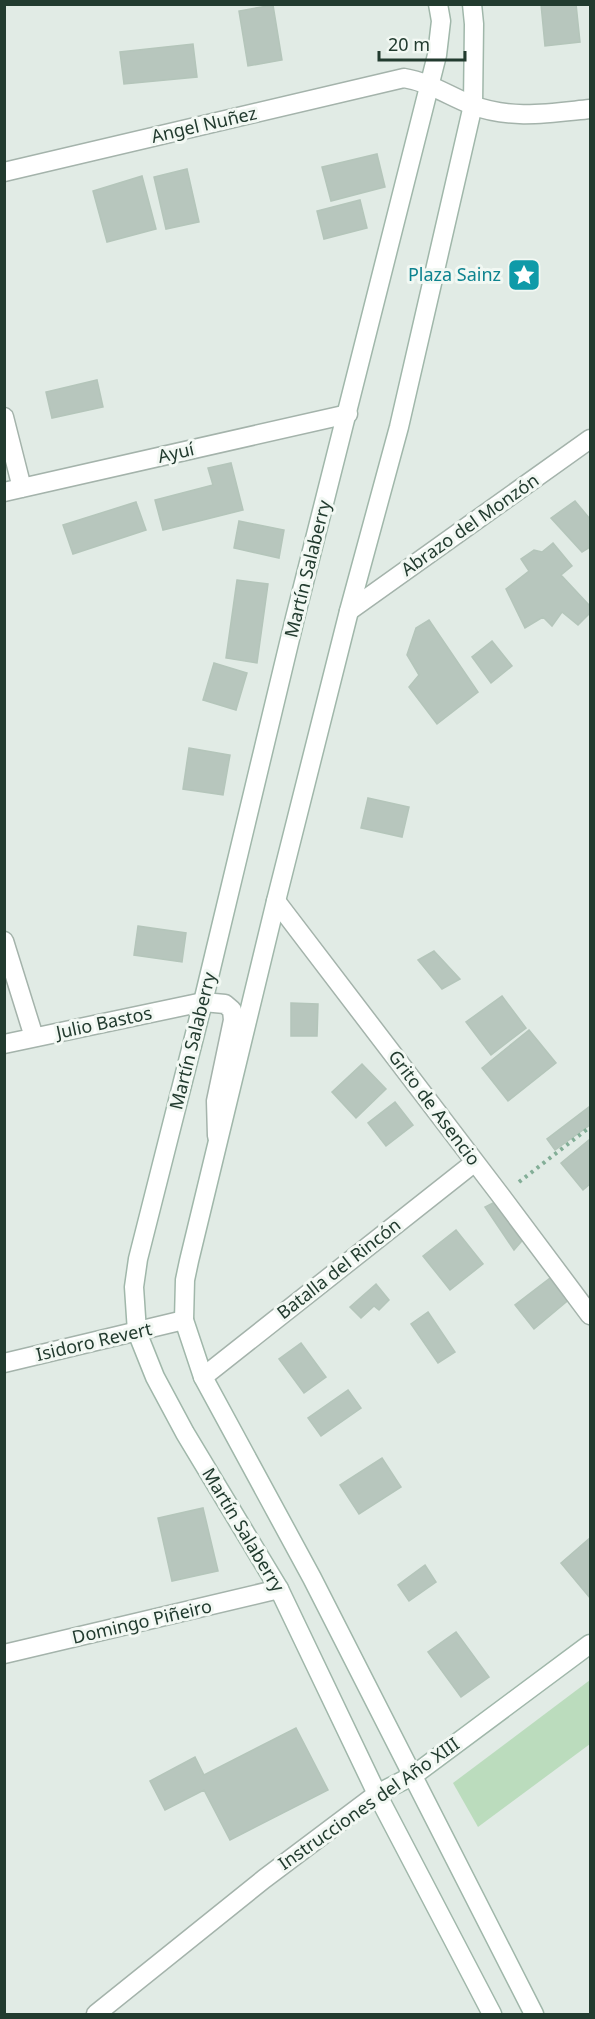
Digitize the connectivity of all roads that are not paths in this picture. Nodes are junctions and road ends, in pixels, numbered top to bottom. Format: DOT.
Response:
graph roads {
  1 [pos="438,4"];
  2 [pos="472,4"];
  3 [pos="430,86"];
  4 [pos="473,105"];
  5 [pos="591,109"];
  6 [pos="4,172"];
  7 [pos="348,414"];
  8 [pos="4,417"];
  9 [pos="591,439"];
  10 [pos="13,490"];
  11 [pos="349,610"];
  12 [pos="276,901"];
  13 [pos="4,941"];
  14 [pos="203,1002"];
  15 [pos="34,1037"];
  16 [pos="4,1044"];
  17 [pos="218,1144"];
  18 [pos="475,1162"];
  19 [pos="591,1315"];
  20 [pos="184,1320"];
  21 [pos="137,1332"];
  22 [pos="4,1363"];
  23 [pos="203,1377"];
  24 [pos="279,1589"];
  25 [pos="591,1644"];
  26 [pos="4,1654"];
  27 [pos="414,1775"];
  28 [pos="377,1794"];
  29 [pos="96,2014"];
  30 [pos="492,2014"];
  31 [pos="534,2014"];
  1 -- 3 [label="street, Martín Salaberry"];
  2 -- 4 [label="street, Martín Salaberry"];
  3 -- 4 [label="street"];
  3 -- 6 [label="street, Angel Nuñez"];
  3 -- 7 [label="street, Martín Salaberry"];
  4 -- 5 [label="street"];
  4 -- 11 [label="street, Martín Salaberry"];
  7 -- 10 [label="street, Ayuí"];
  7 -- 14 [label="street, Martín Salaberry"];
  8 -- 10 [label="street"];
  9 -- 11 [label="street, Abrazo del Monzón"];
  11 -- 12 [label="street, Martín Salaberry"];
  12 -- 17 [label="street, Martín Salaberry"];
  12 -- 18 [label="street, Grito de Asencio"];
  13 -- 15 [label="street"];
  14 -- 15 [label="street, Julio Bastos"];
  14 -- 17 [label="street"];
  14 -- 21 [label="street, Martín Salaberry"];
  15 -- 16 [label="street, Julio Bastos"];
  17 -- 20 [label="street, Martín Salaberry"];
  18 -- 19 [label="street, Grito de Asencio"];
  18 -- 23 [label="street, Batalla del Rincón"];
  20 -- 21 [label="street, Isidoro Revert"];
  20 -- 23 [label="street, Martín Salaberry"];
  21 -- 22 [label="street, Isidoro Revert"];
  21 -- 24 [label="street, Martín Salaberry"];
  23 -- 27 [label="street, Martín Salaberry"];
  24 -- 26 [label="street, Domingo Piñeiro"];
  24 -- 28 [label="street, Martín Salaberry"];
  25 -- 27 [label="street, Instrucciones del Año XIII"];
  27 -- 28 [label="street, Instrucciones del Año XIII"];
  27 -- 31 [label="street, Martín Salaberry"];
  28 -- 29 [label="street, Instrucciones del Año XIII"];
  28 -- 30 [label="street, Martín Salaberry"];
}
